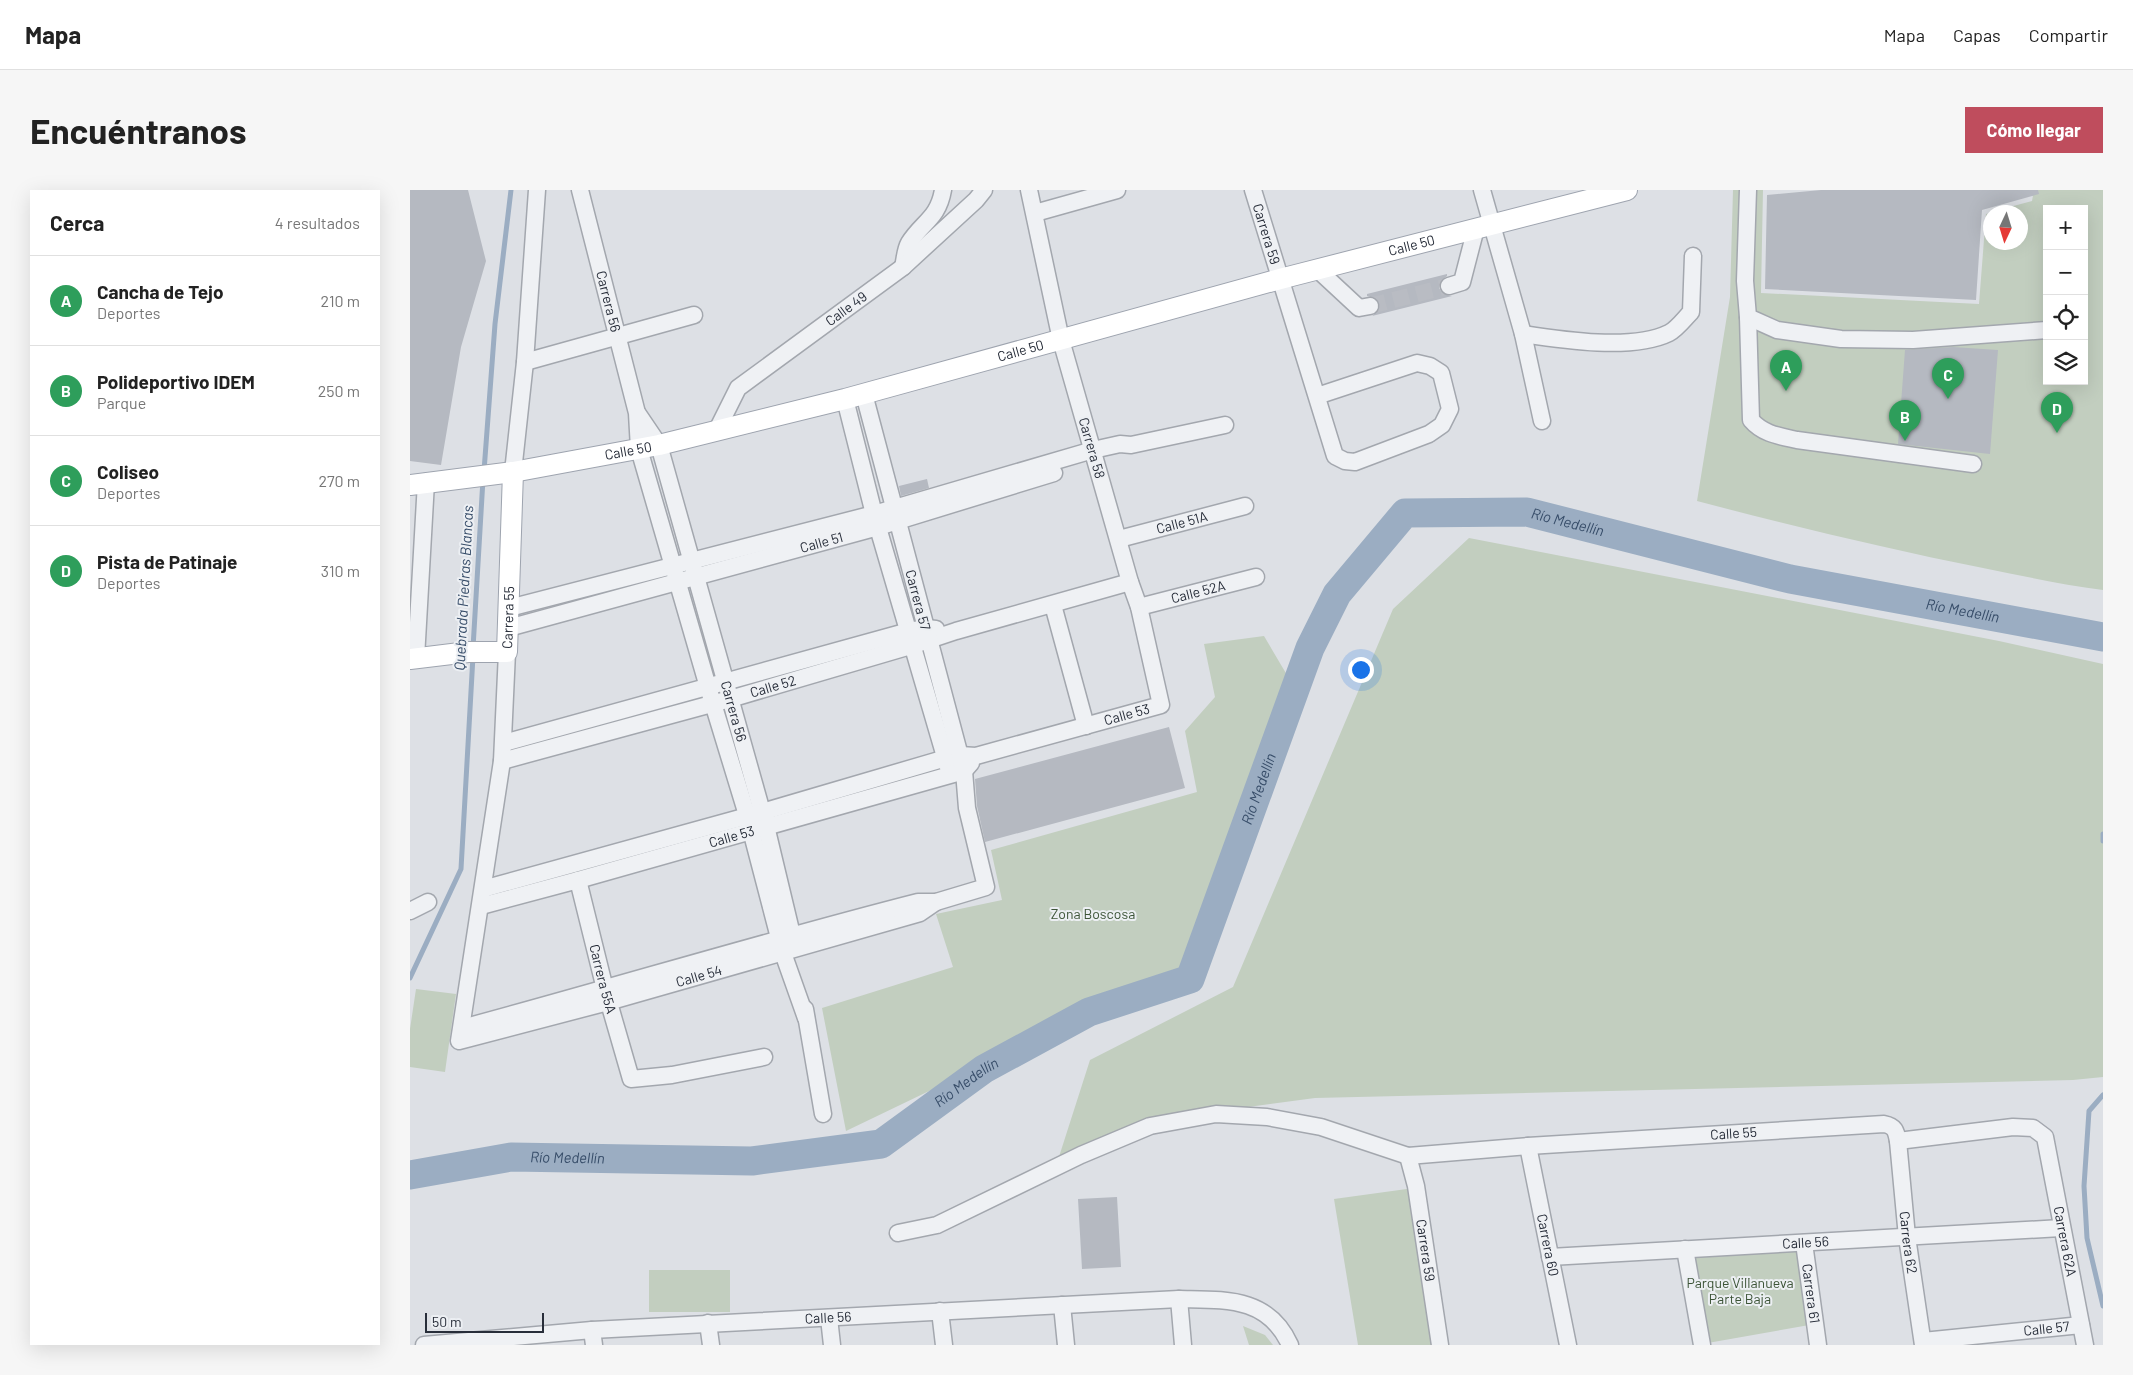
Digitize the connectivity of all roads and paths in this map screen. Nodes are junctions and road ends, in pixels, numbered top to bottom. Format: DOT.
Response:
graph roads {
  1 [pos="538,190"];
  2 [pos="580,190"];
  3 [pos="943,190"];
  4 [pos="984,190"];
  5 [pos="1029,190"];
  6 [pos="1117,190"];
  7 [pos="1253,190"];
  8 [pos="1482,190"];
  9 [pos="1626,190"];
  10 [pos="1748,190"];
  11 [pos="1035,213"];
  12 [pos="1484,226"];
  13 [pos="1693,256"];
  14 [pos="903,267"];
  15 [pos="1317,270"];
  16 [pos="1280,279"];
  17 [pos="1449,286"];
  18 [pos="1370,306"];
  19 [pos="694,316"];
  20 [pos="1748,318"];
  21 [pos="2043,330"];
  22 [pos="1522,334"];
  23 [pos="617,336"];
  24 [pos="1061,340"];
  25 [pos="525,362"];
  26 [pos="855,396"];
  27 [pos="1317,396"];
  28 [pos="637,412"];
  29 [pos="1542,421"];
  30 [pos="1225,425"];
  31 [pos="717,430"];
  32 [pos="659,445"];
  33 [pos="640,449"];
  34 [pos="1094,456"];
  35 [pos="1973,464"];
  36 [pos="505,473"];
  37 [pos="418,484"];
  38 [pos="1245,506"];
  39 [pos="895,514"];
  40 [pos="876,520"];
  41 [pos="1119,539"];
  42 [pos="673,565"];
  43 [pos="694,568"];
  44 [pos="1256,577"];
  45 [pos="678,582"];
  46 [pos="1130,582"];
  47 [pos="1052,605"];
  48 [pos="1139,607"];
  49 [pos="508,618"];
  50 [pos="920,636"];
  51 [pos="503,652"];
  52 [pos="413,658"];
  53 [pos="724,682"];
  54 [pos="708,687"];
  55 [pos="730,699"];
  56 [pos="713,704"];
  57 [pos="1161,705"];
  58 [pos="1086,726"];
  59 [pos="504,743"];
  60 [pos="953,756"];
  61 [pos="976,756"];
  62 [pos="502,761"];
  63 [pos="957,772"];
  64 [pos="757,821"];
  65 [pos="578,880"];
  66 [pos="986,887"];
  67 [pos="483,889"];
  68 [pos="428,902"];
  69 [pos="481,906"];
  70 [pos="410,911"];
  71 [pos="787,944"];
  72 [pos="607,996"];
  73 [pos="460,1035"];
  74 [pos="764,1057"];
  75 [pos="823,1114"];
  76 [pos="1898,1141"];
  77 [pos="1528,1146"];
  78 [pos="1408,1156"];
  79 [pos="2061,1228"];
  80 [pos="898,1233"];
  81 [pos="1907,1238"];
  82 [pos="1804,1243"];
  83 [pos="1685,1249"];
  84 [pos="1550,1257"];
  85 [pos="1179,1299"];
  86 [pos="1062,1305"];
  87 [pos="940,1311"];
  88 [pos="829,1318"];
  89 [pos="708,1323"];
  90 [pos="2081,1325"];
  91 [pos="593,1337"];
  92 [pos="470,1342"];
  93 [pos="1923,1343"];
  94 [pos="424,1345"];
  95 [pos="711,1345"];
  96 [pos="832,1345"];
  97 [pos="944,1345"];
  98 [pos="1066,1345"];
  99 [pos="1183,1345"];
  100 [pos="1290,1345"];
  101 [pos="1440,1345"];
  102 [pos="1568,1345"];
  103 [pos="1702,1345"];
  104 [pos="1818,1345"];
  105 [pos="2085,1345"];
  1 -- 25 [label="street, Carrera 55"];
  2 -- 23 [label="street, Carrera 56"];
  3 -- 14 [label="street"];
  4 -- 14 [label="street, Calle 49"];
  5 -- 11 [label="street, Carrera 58"];
  6 -- 11 [label="street"];
  7 -- 16 [label="street, Carrera 59"];
  8 -- 12 [label="street"];
  9 -- 12 [label="main road, Calle 50"];
  10 -- 20 [label="street"];
  11 -- 24 [label="street, Carrera 58"];
  12 -- 15 [label="main road, Calle 50"];
  12 -- 17 [label="street"];
  12 -- 22 [label="street"];
  13 -- 22 [label="street"];
  14 -- 31 [label="street, Calle 49"];
  15 -- 16 [label="main road, Calle 50"];
  15 -- 18 [label="street"];
  16 -- 24 [label="main road, Calle 50"];
  16 -- 27 [label="street, Carrera 59"];
  19 -- 23 [label="street"];
  20 -- 21 [label="street"];
  20 -- 35 [label="street"];
  22 -- 29 [label="street"];
  23 -- 25 [label="street"];
  23 -- 28 [label="street, Carrera 56"];
  24 -- 26 [label="main road, Calle 50"];
  24 -- 34 [label="street, Carrera 58"];
  25 -- 36 [label="street, Carrera 55"];
  26 -- 31 [label="main road, Calle 50"];
  26 -- 39 [label="street, Carrera 57"];
  26 -- 40 [label="street, Carrera 57"];
  27 -- 27 [label="street, Carrera 59"];
  28 -- 32 [label="street, Carrera 56"];
  28 -- 33 [label="street, Carrera 56"];
  30 -- 34 [label="street, Calle 51"];
  31 -- 32 [label="main road, Calle 50"];
  32 -- 33 [label="main road, Calle 50"];
  32 -- 43 [label="street, Carrera 56"];
  33 -- 36 [label="main road, Calle 50"];
  33 -- 42 [label="street, Carrera 56"];
  34 -- 39 [label="street, Calle 51"];
  34 -- 41 [label="street, Carrera 58"];
  36 -- 37 [label="main road, Calle 50"];
  36 -- 49 [label="main road, Carrera 55"];
  37 -- 52 [label="street"];
  38 -- 41 [label="street, Calle 51A"];
  39 -- 40 [label="street, Calle 51"];
  39 -- 50 [label="street, Carrera 57"];
  40 -- 43 [label="street, Calle 51"];
  40 -- 50 [label="street, Carrera 57"];
  41 -- 46 [label="street, Carrera 58"];
  42 -- 43 [label="street, Calle 51"];
  42 -- 45 [label="street, Carrera 56"];
  42 -- 49 [label="street, Calle 51"];
  43 -- 45 [label="street, Calle 51"];
  43 -- 53 [label="street, Carrera 56"];
  44 -- 48 [label="street, Calle 52A"];
  45 -- 49 [label="street, Calle 51"];
  45 -- 54 [label="street, Carrera 56"];
  46 -- 47 [label="street, Calle 52"];
  46 -- 48 [label="street, Carrera 58"];
  47 -- 50 [label="street, Calle 52"];
  47 -- 58 [label="street"];
  48 -- 57 [label="street, Carrera 58"];
  49 -- 51 [label="main road, Carrera 55"];
  50 -- 53 [label="street, Calle 52"];
  50 -- 55 [label="street, Calle 52"];
  50 -- 60 [label="street, Carrera 57"];
  51 -- 52 [label="main road"];
  51 -- 59 [label="street, Carrera 55"];
  53 -- 54 [label="street, Calle 52"];
  53 -- 55 [label="street, Carrera 56"];
  54 -- 56 [label="street, Carrera 56"];
  54 -- 59 [label="street, Calle 52"];
  55 -- 56 [label="street, Calle 52"];
  55 -- 64 [label="street, Carrera 56"];
  56 -- 62 [label="street, Calle 52"];
  56 -- 64 [label="street, Carrera 56"];
  57 -- 58 [label="street, Calle 53"];
  58 -- 61 [label="street, Calle 53"];
  59 -- 62 [label="street, Carrera 55"];
  60 -- 61 [label="street, Calle 53"];
  60 -- 63 [label="street, Carrera 57"];
  60 -- 64 [label="street, Calle 53"];
  61 -- 63 [label="street"];
  62 -- 67 [label="street, Carrera 55"];
  63 -- 64 [label="street, Calle 53"];
  63 -- 66 [label="street, Carrera 57"];
  64 -- 65 [label="street, Calle 53"];
  64 -- 67 [label="street, Calle 53"];
  64 -- 71 [label="street, Carrera 56"];
  65 -- 69 [label="street, Calle 53"];
  65 -- 72 [label="street, Carrera 55A"];
  66 -- 71 [label="street, Calle 54"];
  67 -- 69 [label="street, Carrera 55"];
  68 -- 70 [label="street"];
  69 -- 73 [label="street, Carrera 55"];
  71 -- 72 [label="street, Calle 54"];
  71 -- 75 [label="street, Carrera 56"];
  72 -- 73 [label="street, Calle 54"];
  72 -- 74 [label="street, Carrera 55A"];
  76 -- 77 [label="street, Calle 55"];
  76 -- 79 [label="street, Carrera 62A"];
  76 -- 81 [label="street, Carrera 62"];
  77 -- 78 [label="street, Calle 55"];
  77 -- 84 [label="street, Carrera 60"];
  78 -- 80 [label="street"];
  78 -- 101 [label="street, Carrera 59"];
  79 -- 81 [label="street, Calle 56"];
  79 -- 90 [label="street, Carrera 62A"];
  81 -- 82 [label="street, Calle 56"];
  81 -- 93 [label="street, Carrera 62"];
  82 -- 83 [label="street, Calle 56"];
  82 -- 104 [label="street, Carrera 61"];
  83 -- 84 [label="street, Calle 56"];
  83 -- 103 [label="street"];
  84 -- 102 [label="street, Carrera 60"];
  85 -- 86 [label="street, Calle 56"];
  85 -- 99 [label="street"];
  85 -- 100 [label="street, Calle 56"];
  86 -- 87 [label="street, Calle 56"];
  86 -- 98 [label="street"];
  87 -- 88 [label="street, Calle 56"];
  87 -- 97 [label="street"];
  88 -- 89 [label="street, Calle 56"];
  88 -- 96 [label="street"];
  89 -- 91 [label="street, Calle 56"];
  89 -- 95 [label="street"];
  90 -- 93 [label="street, Calle 57"];
  90 -- 105 [label="street, Carrera 62A"];
  91 -- 92 [label="street, Calle 56"];
  92 -- 94 [label="street, Calle 56"];
}
